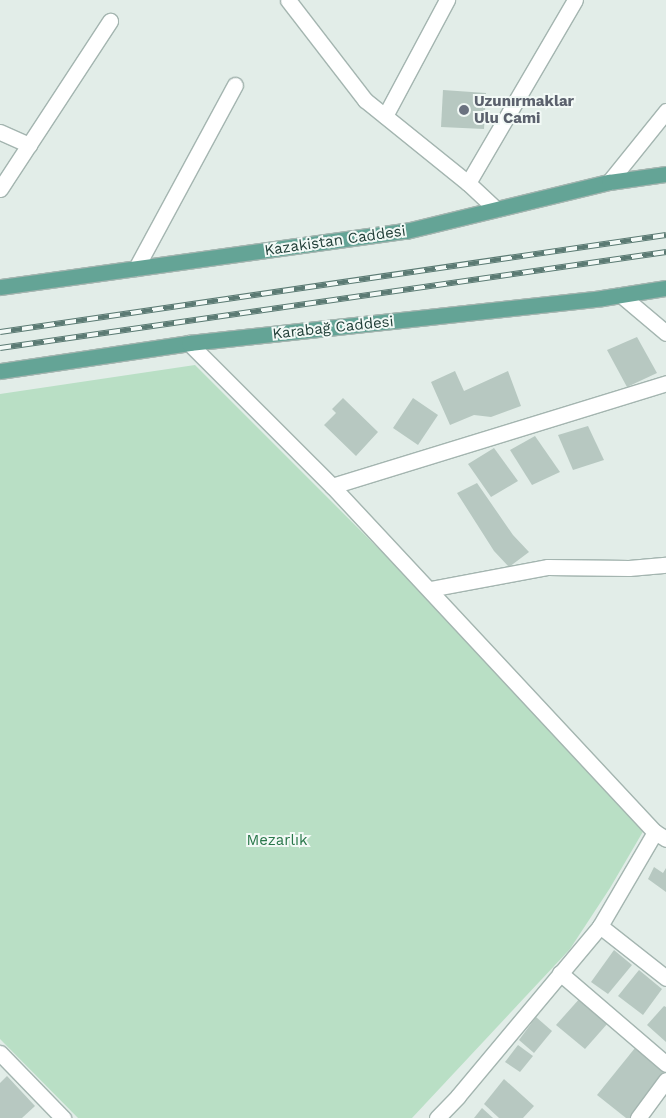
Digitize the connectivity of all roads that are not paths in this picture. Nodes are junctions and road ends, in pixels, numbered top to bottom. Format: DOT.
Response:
graph roads {
  1 [pos="288,0"];
  2 [pos="447,0"];
  3 [pos="575,0"];
  4 [pos="110,21"];
  5 [pos="235,86"];
  6 [pos="666,111"];
  7 [pos="385,116"];
  8 [pos="0,132"];
  9 [pos="29,145"];
  10 [pos="666,174"];
  11 [pos="609,182"];
  12 [pos="468,183"];
  13 [pos="0,189"];
  14 [pos="496,209"];
  15 [pos="136,268"];
  16 [pos="0,286"];
  17 [pos="666,288"];
  18 [pos="621,295"];
  19 [pos="666,333"];
  20 [pos="189,344"];
  21 [pos="0,371"];
  22 [pos="666,383"];
  23 [pos="332,486"];
  24 [pos="666,565"];
  25 [pos="430,589"];
  26 [pos="661,836"];
  27 [pos="600,926"];
  28 [pos="560,973"];
  29 [pos="666,978"];
  30 [pos="0,1053"];
  31 [pos="666,1064"];
  32 [pos="666,1080"];
  33 [pos="63,1118"];
  34 [pos="437,1118"];
  35 [pos="638,1118"];
  1 -- 7 [label="street"];
  2 -- 7 [label="street"];
  3 -- 12 [label="street"];
  4 -- 9 [label="street"];
  5 -- 15 [label="street"];
  6 -- 11 [label="street"];
  7 -- 12 [label="street"];
  8 -- 9 [label="street"];
  9 -- 13 [label="street"];
  10 -- 11 [label="main road, Kazakistan Caddesi"];
  11 -- 14 [label="main road, Kazakistan Caddesi"];
  12 -- 14 [label="street"];
  14 -- 15 [label="main road, Kazakistan Caddesi"];
  15 -- 16 [label="main road, Kazakistan Caddesi"];
  17 -- 18 [label="main road, Karabağ Caddesi"];
  18 -- 19 [label="street"];
  18 -- 20 [label="main road, Karabağ Caddesi"];
  20 -- 21 [label="main road, Karabağ Caddesi"];
  20 -- 23 [label="street"];
  22 -- 23 [label="street"];
  23 -- 25 [label="street"];
  24 -- 25 [label="street"];
  25 -- 26 [label="street"];
  26 -- 27 [label="street"];
  27 -- 28 [label="street"];
  27 -- 29 [label="street"];
  28 -- 31 [label="street"];
  28 -- 34 [label="street"];
  30 -- 33 [label="street"];
  32 -- 35 [label="street"];
}
